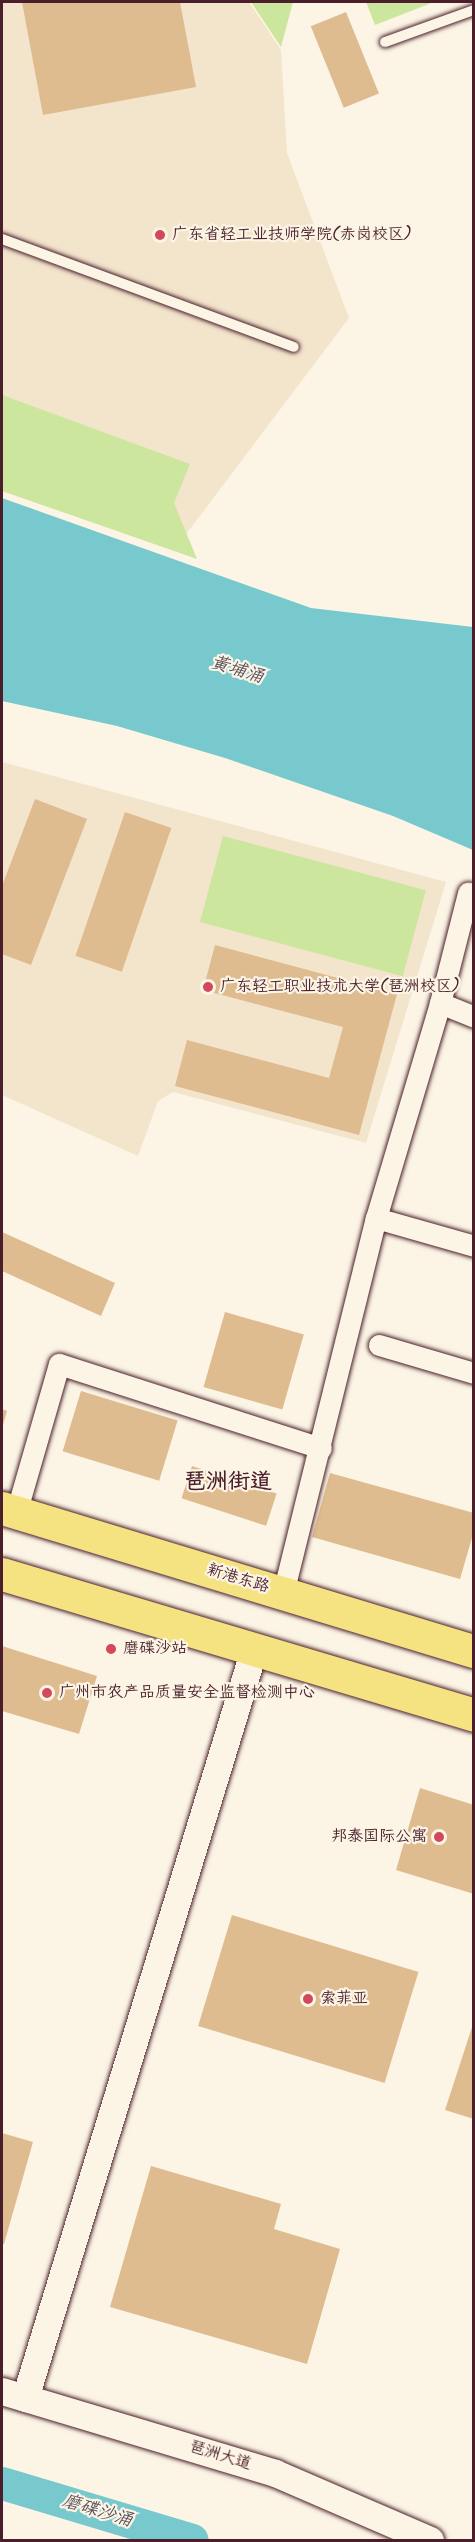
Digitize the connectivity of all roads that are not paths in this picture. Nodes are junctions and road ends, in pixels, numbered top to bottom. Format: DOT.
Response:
graph roads {
  1 [pos="474,10"];
  2 [pos="385,42"];
  3 [pos="2,239"];
  4 [pos="294,347"];
  5 [pos="468,893"];
  6 [pos="440,1003"];
  7 [pos="474,1017"];
  8 [pos="376,1218"];
  9 [pos="474,1246"];
  10 [pos="379,1345"];
  11 [pos="474,1372"];
  12 [pos="321,1448"];
  13 [pos="9,1511"];
  14 [pos="2,1574"];
  15 [pos="284,1593"];
  16 [pos="254,1649"];
  17 [pos="474,1651"];
  18 [pos="474,1715"];
  19 [pos="13,2394"];
  20 [pos="427,2539"];
  1 -- 2 [label="lane"];
  3 -- 4 [label="lane"];
  5 -- 6 [label="street"];
  6 -- 7 [label="street"];
  6 -- 8 [label="street"];
  8 -- 9 [label="street"];
  8 -- 12 [label="street"];
  10 -- 11 [label="street"];
  12 -- 13 [label="street"];
  12 -- 15 [label="street"];
  13 -- 15 [label="main road, 新港东路"];
  14 -- 16 [label="main road"];
  15 -- 17 [label="main road, 新港东路"];
  16 -- 18 [label="main road"];
  16 -- 19 [label="street"];
  19 -- 20 [label="street, 琶洲大道"];
}
